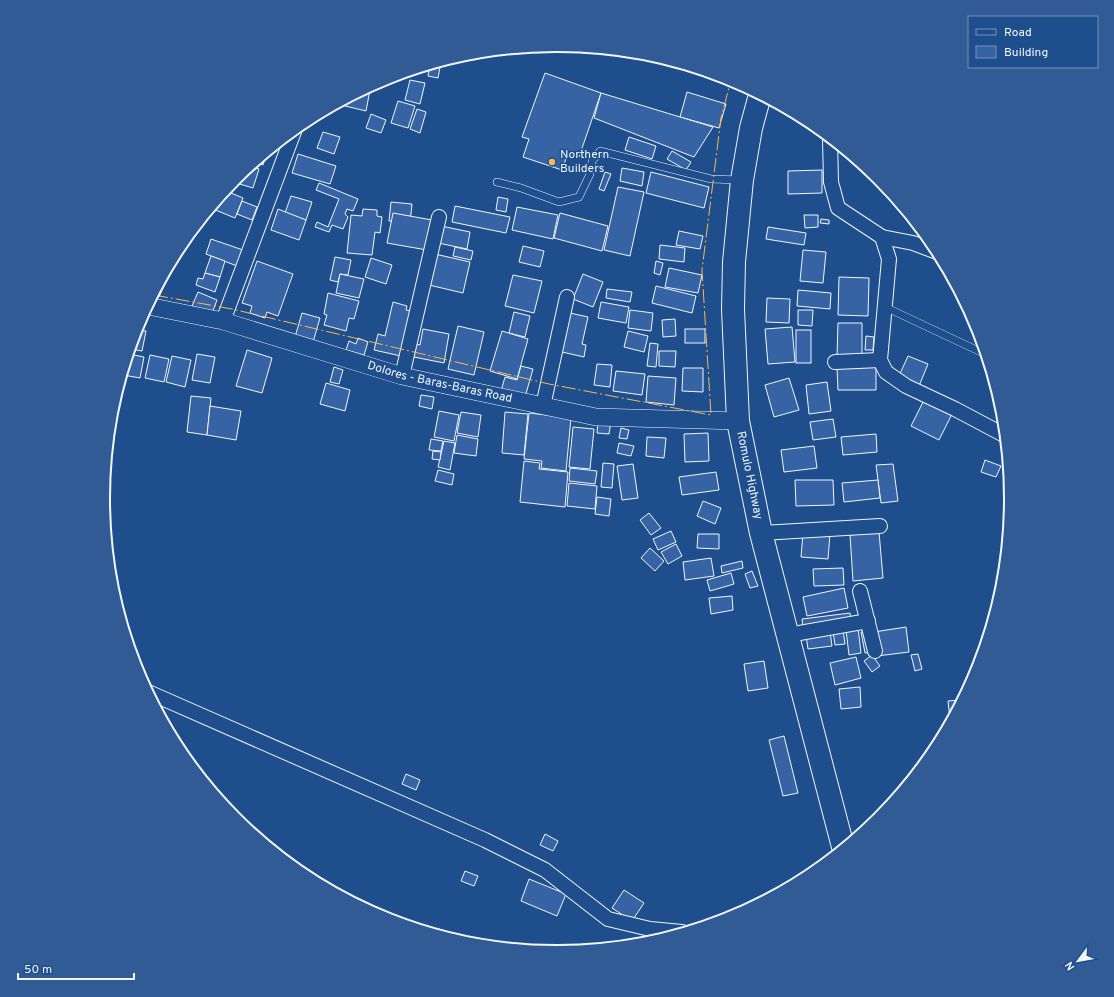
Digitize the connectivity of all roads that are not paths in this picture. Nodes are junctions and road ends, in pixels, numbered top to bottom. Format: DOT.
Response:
graph roads {
  1 [pos="759,101"];
  2 [pos="291,139"];
  3 [pos="830,145"];
  4 [pos="742,180"];
  5 [pos="497,182"];
  6 [pos="439,217"];
  7 [pos="882,237"];
  8 [pos="927,248"];
  9 [pos="567,297"];
  10 [pos="154,307"];
  11 [pos="885,307"];
  12 [pos="223,321"];
  13 [pos="979,351"];
  14 [pos="880,360"];
  15 [pos="835,362"];
  16 [pos="402,376"];
  17 [pos="542,406"];
  18 [pos="738,421"];
  19 [pos="999,432"];
  20 [pos="880,526"];
  21 [pos="762,533"];
  22 [pos="860,591"];
  23 [pos="868,621"];
  24 [pos="788,635"];
  25 [pos="875,651"];
  26 [pos="157,696"];
  27 [pos="842,842"];
  28 [pos="668,931"];
  1 -- 4 [label="highway, Romulo Highway"];
  2 -- 12 [label="street"];
  3 -- 7 [label="street"];
  4 -- 5 [label="lane"];
  4 -- 18 [label="highway, Romulo Highway"];
  6 -- 16 [label="street"];
  7 -- 8 [label="street"];
  7 -- 11 [label="street"];
  9 -- 17 [label="street"];
  10 -- 12 [label="street, Dolores - Baras-Baras Road"];
  11 -- 13 [label="lane"];
  11 -- 14 [label="street"];
  12 -- 16 [label="street, Dolores - Baras-Baras Road"];
  14 -- 15 [label="street"];
  14 -- 19 [label="street"];
  16 -- 17 [label="street, Dolores - Baras-Baras Road"];
  17 -- 18 [label="street, Dolores - Baras-Baras Road"];
  18 -- 21 [label="highway, Romulo Highway"];
  20 -- 21 [label="street"];
  21 -- 24 [label="highway, Romulo Highway"];
  22 -- 23 [label="street"];
  23 -- 24 [label="street"];
  23 -- 25 [label="street"];
  24 -- 27 [label="highway, Romulo Highway"];
  26 -- 28 [label="street"];
}
